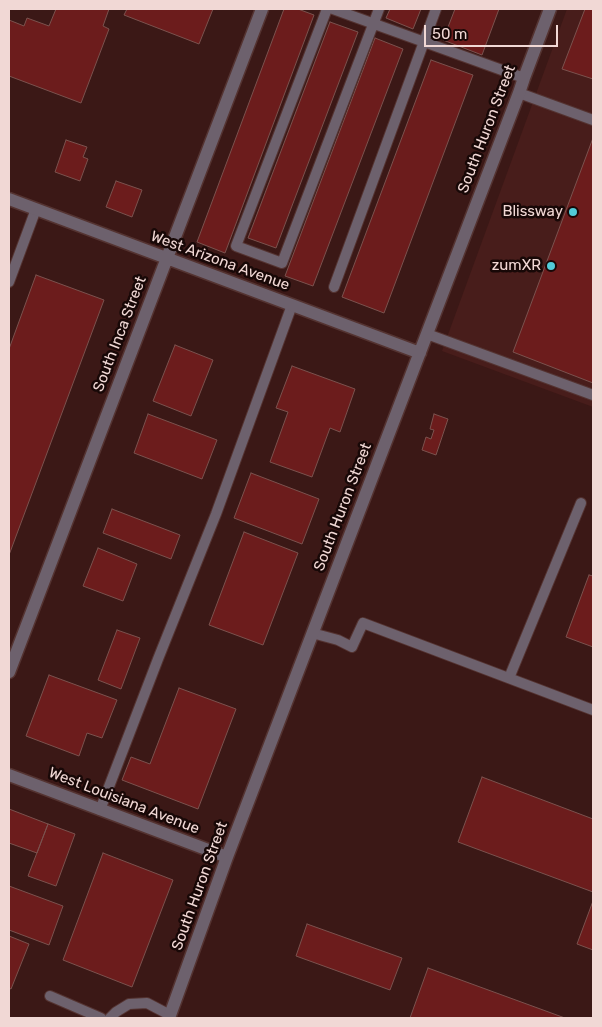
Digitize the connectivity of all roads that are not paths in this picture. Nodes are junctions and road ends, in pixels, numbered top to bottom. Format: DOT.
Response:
graph roads {
  1 [pos="262,9"];
  2 [pos="327,9"];
  3 [pos="333,9"];
  4 [pos="379,9"];
  5 [pos="436,9"];
  6 [pos="550,9"];
  7 [pos="374,24"];
  8 [pos="424,42"];
  9 [pos="524,78"];
  10 [pos="519,93"];
  11 [pos="593,120"];
  12 [pos="9,199"];
  13 [pos="36,210"];
  14 [pos="167,259"];
  15 [pos="9,282"];
  16 [pos="334,287"];
  17 [pos="292,305"];
  18 [pos="427,334"];
  19 [pos="420,353"];
  20 [pos="593,395"];
  21 [pos="581,502"];
  22 [pos="312,633"];
  23 [pos="9,672"];
  24 [pos="509,678"];
  25 [pos="593,710"];
  26 [pos="9,776"];
  27 [pos="100,810"];
  28 [pos="227,857"];
  29 [pos="50,996"];
  30 [pos="170,1016"];
  31 [pos="101,1018"];
  32 [pos="110,1018"];
  1 -- 14 [label="street, South Inca Street"];
  2 -- 7 [label="lane"];
  3 -- 7 [label="lane"];
  4 -- 7 [label="lane"];
  5 -- 8 [label="lane"];
  6 -- 9 [label="street, South Huron Street"];
  7 -- 8 [label="lane"];
  8 -- 9 [label="lane"];
  8 -- 16 [label="lane"];
  9 -- 10 [label="street, South Huron Street"];
  10 -- 11 [label="lane"];
  10 -- 18 [label="street, South Huron Street"];
  12 -- 13 [label="street, West Arizona Avenue"];
  13 -- 14 [label="street, West Arizona Avenue"];
  13 -- 15 [label="lane"];
  14 -- 17 [label="street, West Arizona Avenue"];
  14 -- 23 [label="street, South Inca Street"];
  17 -- 19 [label="street, West Arizona Avenue"];
  17 -- 27 [label="lane"];
  18 -- 19 [label="street, South Huron Street"];
  18 -- 20 [label="lane"];
  19 -- 22 [label="street, South Huron Street"];
  21 -- 24 [label="lane"];
  22 -- 24 [label="lane"];
  22 -- 28 [label="street, South Huron Street"];
  24 -- 25 [label="lane"];
  26 -- 27 [label="street, West Louisiana Avenue"];
  27 -- 28 [label="street, West Louisiana Avenue"];
  28 -- 30 [label="street, South Huron Street"];
  29 -- 31 [label="lane"];
  30 -- 32 [label="lane"];
}
